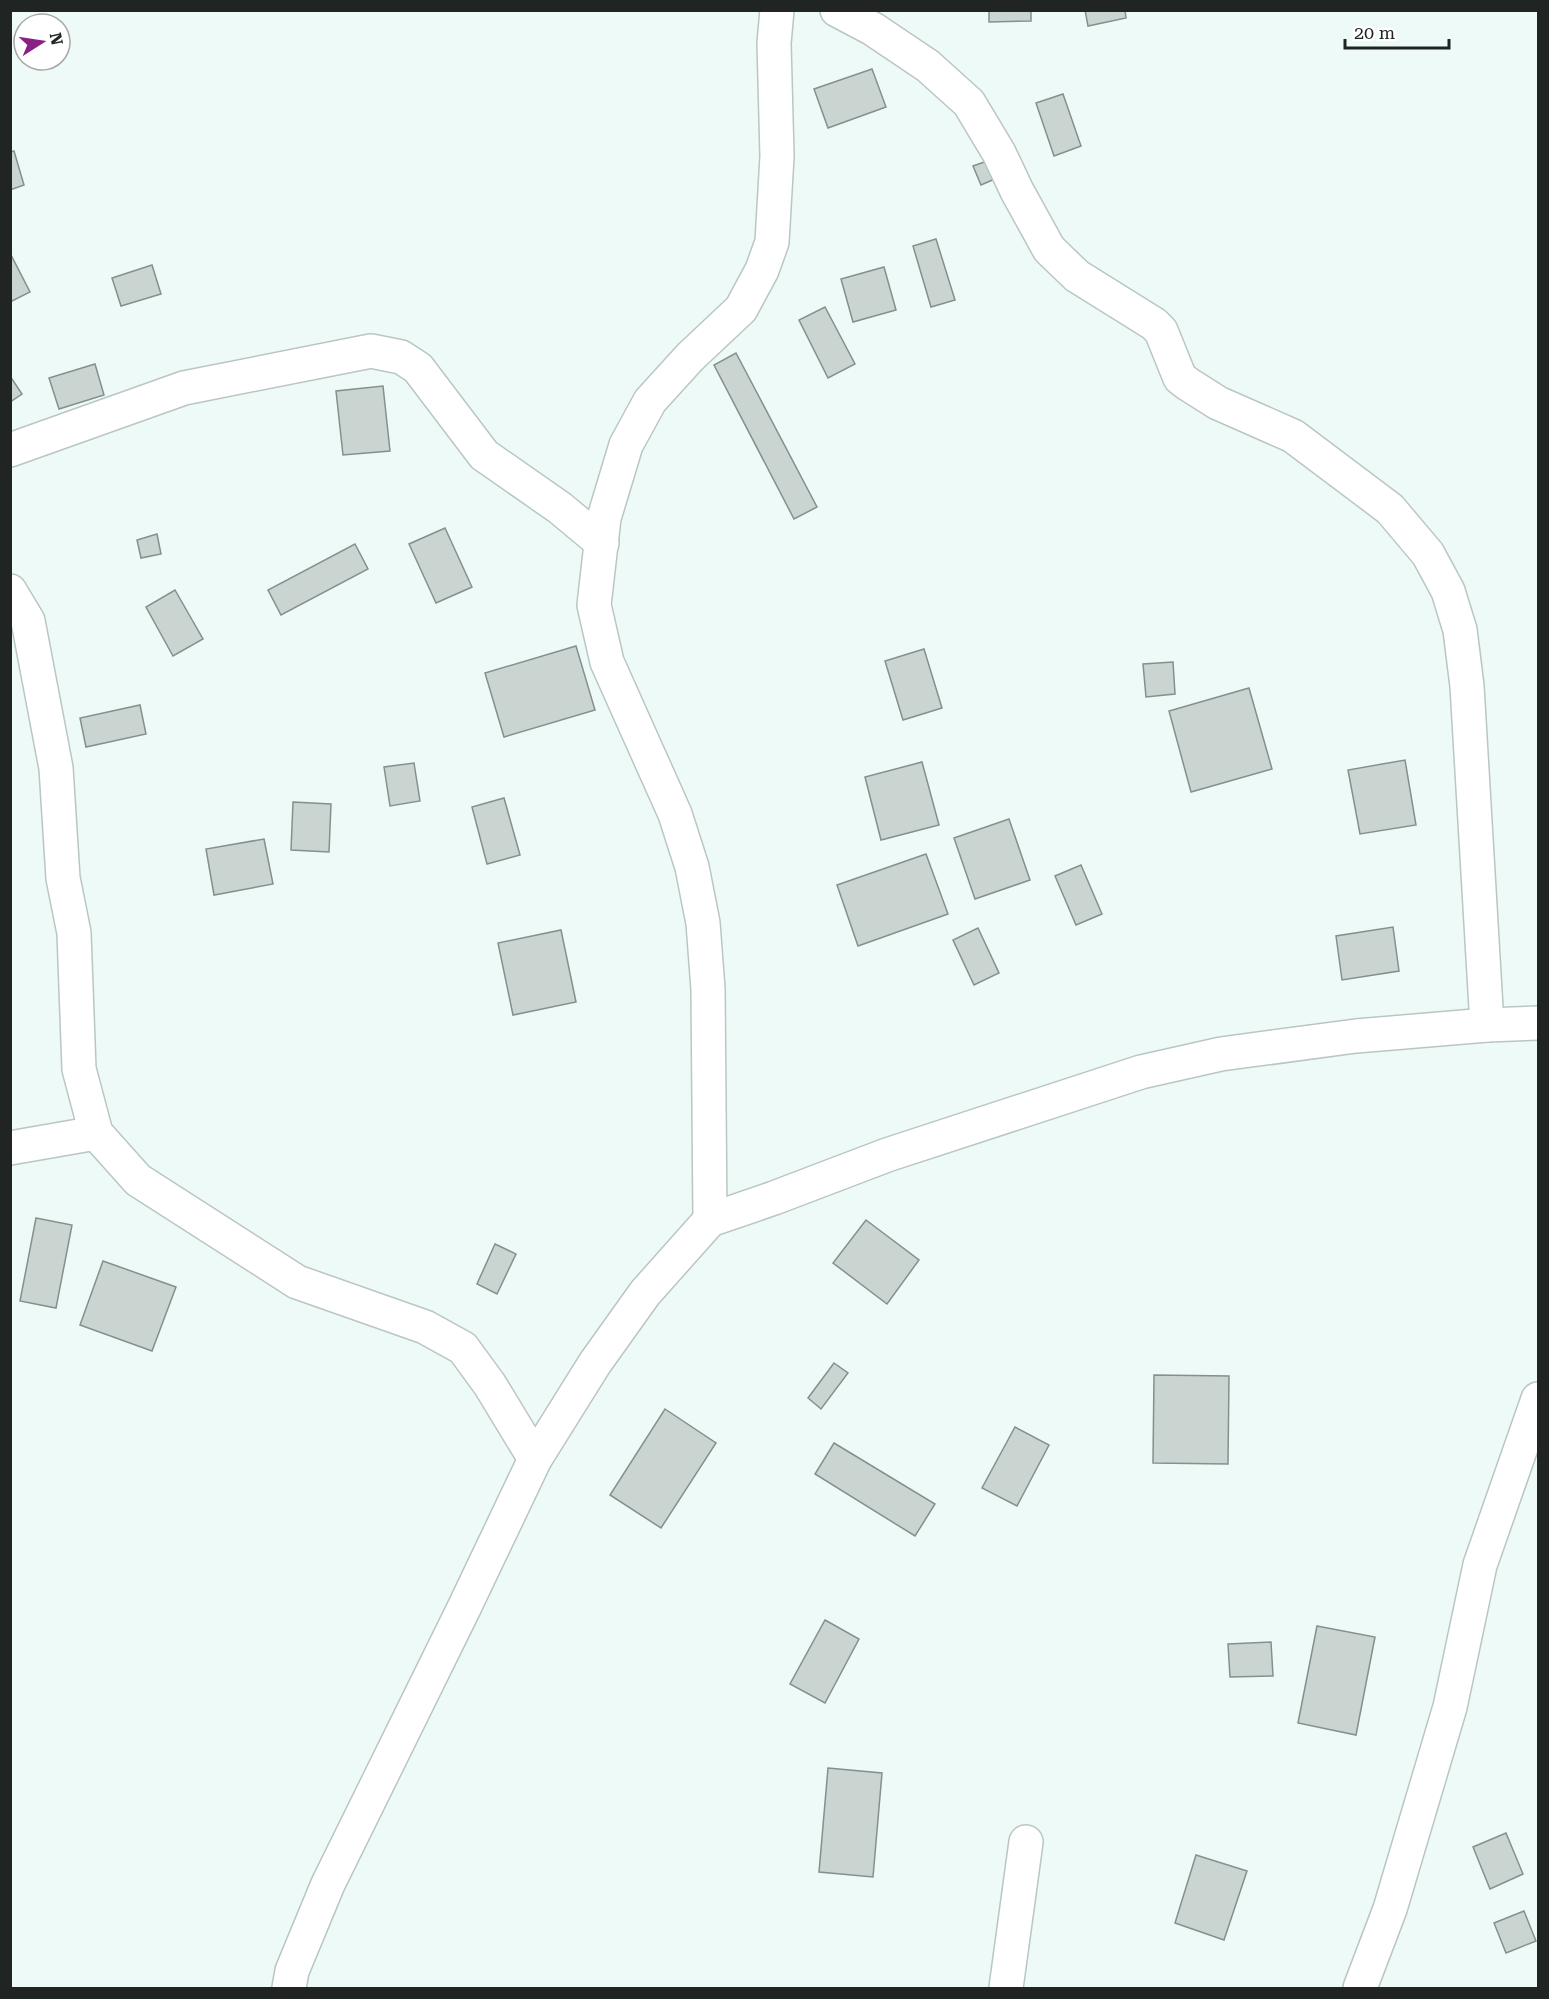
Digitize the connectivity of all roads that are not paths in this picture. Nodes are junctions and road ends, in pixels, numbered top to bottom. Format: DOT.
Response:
graph roads {
  1 [pos="777,10"];
  2 [pos="837,10"];
  3 [pos="10,450"];
  4 [pos="602,543"];
  5 [pos="10,591"];
  6 [pos="1539,1023"];
  7 [pos="1487,1025"];
  8 [pos="96,1133"];
  9 [pos="10,1148"];
  10 [pos="710,1220"];
  11 [pos="1539,1399"];
  12 [pos="535,1459"];
  13 [pos="1026,1842"];
  14 [pos="288,1989"];
  15 [pos="1006,1989"];
  16 [pos="1360,1989"];
  1 -- 4 [label="street"];
  2 -- 7 [label="street"];
  3 -- 4 [label="street"];
  4 -- 10 [label="street"];
  5 -- 8 [label="street"];
  6 -- 7 [label="street"];
  7 -- 10 [label="street"];
  8 -- 9 [label="street"];
  8 -- 12 [label="street"];
  10 -- 12 [label="street"];
  11 -- 16 [label="street"];
  12 -- 14 [label="street"];
  13 -- 15 [label="street"];
}
